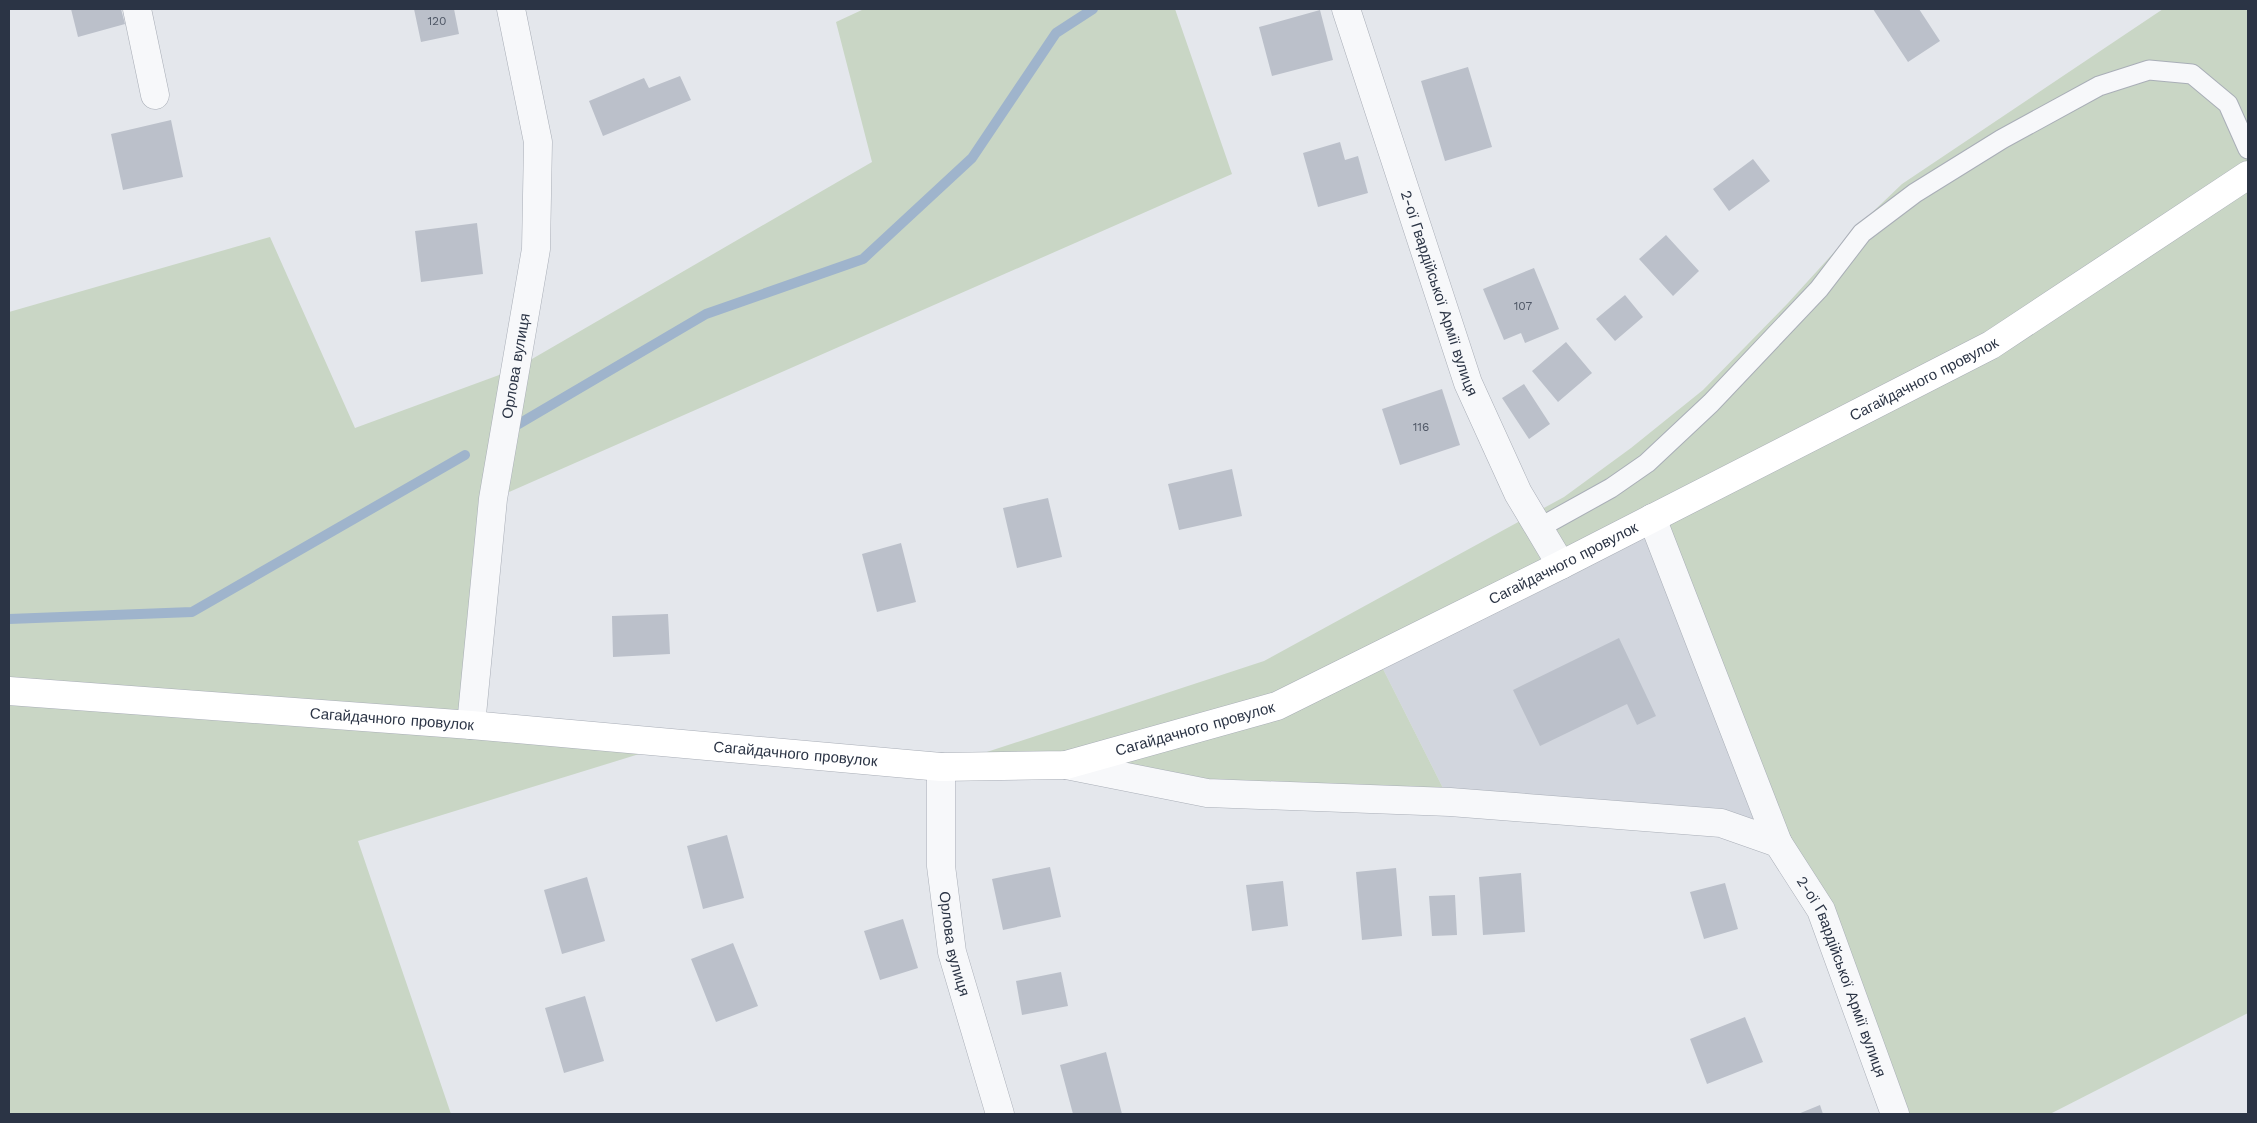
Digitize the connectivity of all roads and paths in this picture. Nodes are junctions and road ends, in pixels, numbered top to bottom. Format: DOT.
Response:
graph roads {
  1 [pos="136,9"];
  2 [pos="511,9"];
  3 [pos="1346,9"];
  4 [pos="155,95"];
  5 [pos="2248,149"];
  6 [pos="2248,175"];
  7 [pos="1652,518"];
  8 [pos="1539,528"];
  9 [pos="1561,565"];
  10 [pos="9,691"];
  11 [pos="471,725"];
  12 [pos="1066,765"];
  13 [pos="941,767"];
  14 [pos="1778,843"];
  15 [pos="1000,1114"];
  16 [pos="1895,1114"];
  1 -- 4 [label="street"];
  2 -- 11 [label="street, Орлова вулиця"];
  3 -- 8 [label="street, 2-ої Гвардійської Армії вулиця"];
  5 -- 8 [label="lane"];
  6 -- 7 [label="street, Сагайдачного провулок"];
  7 -- 9 [label="street, Сагайдачного провулок"];
  7 -- 14 [label="street, 2-ої Гвардійської Армії вулиця"];
  8 -- 9 [label="street, 2-ої Гвардійської Армії вулиця"];
  9 -- 12 [label="street, Сагайдачного провулок"];
  10 -- 11 [label="street, Сагайдачного провулок"];
  11 -- 13 [label="street, Сагайдачного провулок"];
  12 -- 13 [label="street, Сагайдачного провулок"];
  12 -- 14 [label="street"];
  13 -- 15 [label="street, Орлова вулиця"];
  14 -- 16 [label="street, 2-ої Гвардійської Армії вулиця"];
}
